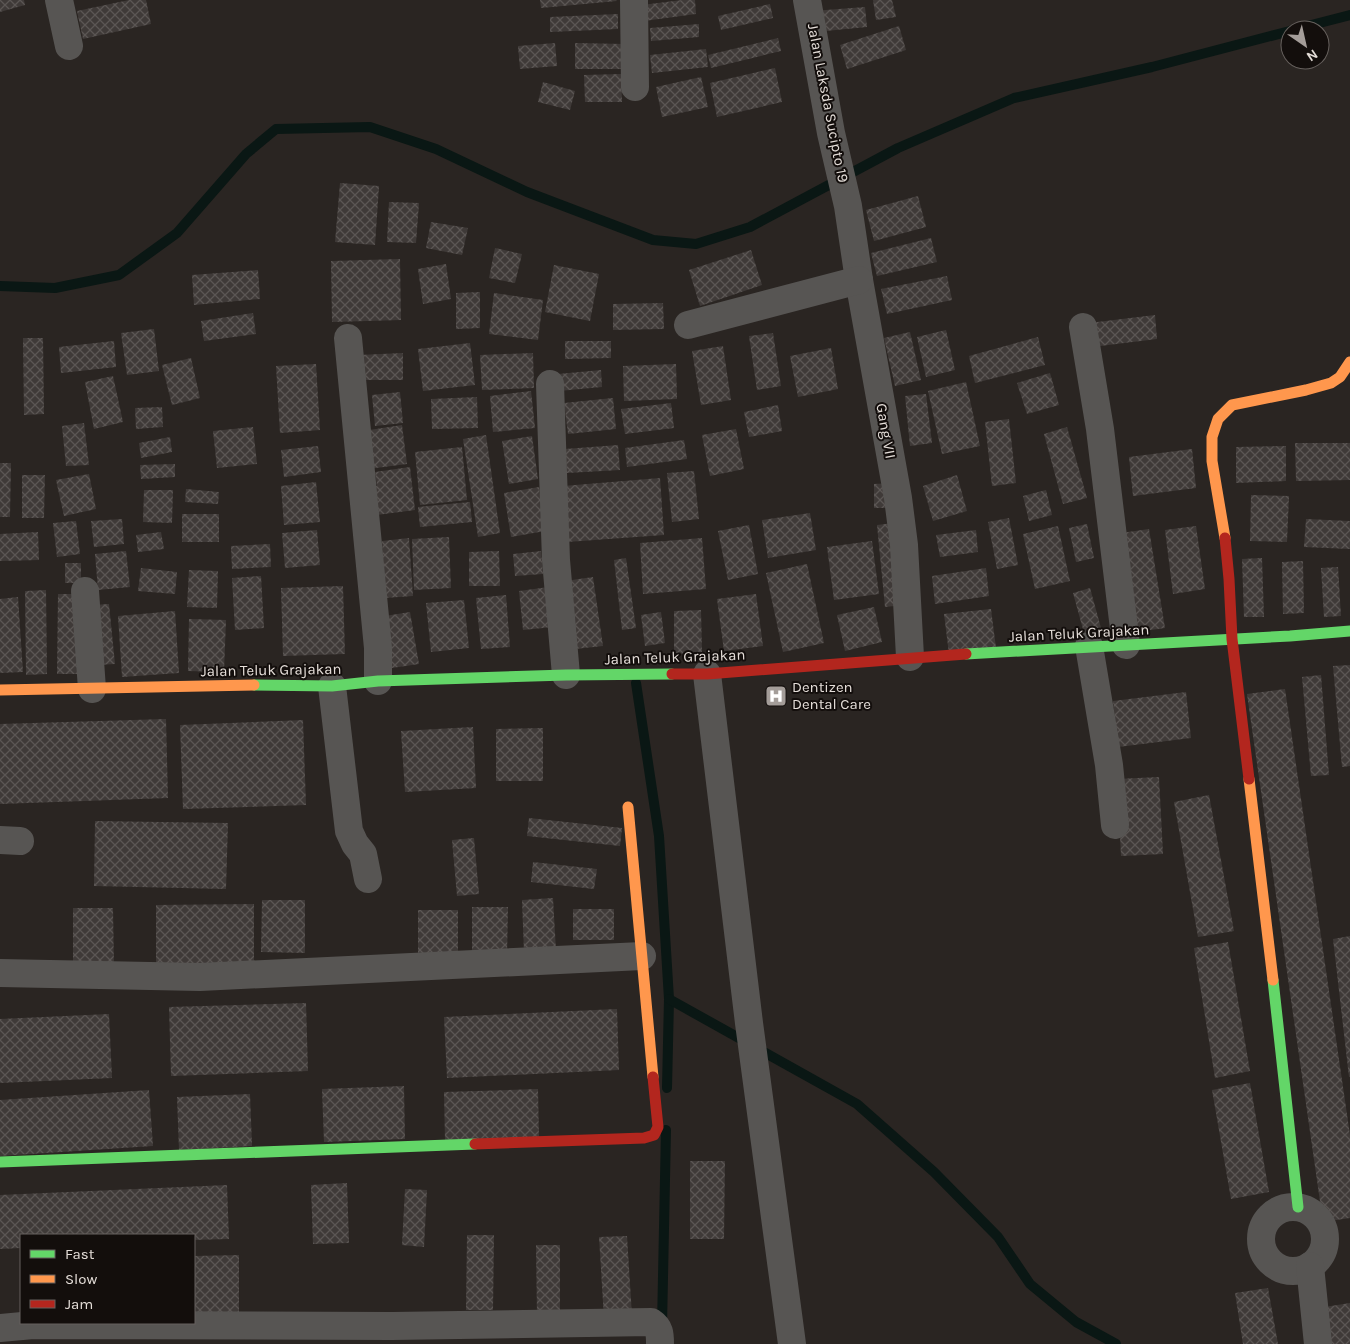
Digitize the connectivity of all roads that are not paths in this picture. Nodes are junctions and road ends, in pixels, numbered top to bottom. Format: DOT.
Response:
graph roads {
  1 [pos="59,0"];
  2 [pos="634,0"];
  3 [pos="807,0"];
  4 [pos="69,46"];
  5 [pos="635,87"];
  6 [pos="848,206"];
  7 [pos="859,280"];
  8 [pos="688,325"];
  9 [pos="1083,327"];
  10 [pos="348,338"];
  11 [pos="1350,362"];
  12 [pos="550,384"];
  13 [pos="85,591"];
  14 [pos="1350,631"];
  15 [pos="1232,639"];
  16 [pos="1126,645"];
  17 [pos="1089,646"];
  18 [pos="910,658"];
  19 [pos="707,674"];
  20 [pos="566,675"];
  21 [pos="378,681"];
  22 [pos="332,686"];
  23 [pos="92,689"];
  24 [pos="0,690"];
  25 [pos="628,807"];
  26 [pos="1115,825"];
  27 [pos="368,879"];
  28 [pos="642,956"];
  29 [pos="0,972"];
  30 [pos="0,1162"];
  31 [pos="1298,1207"];
  32 [pos="1310,1266"];
  33 [pos="0,1328"];
  34 [pos="205,1335"];
  35 [pos="660,1344"];
  36 [pos="792,1344"];
  37 [pos="1318,1344"];
  1 -- 4 [label="street"];
  2 -- 5 [label="street"];
  3 -- 6 [label="street, Jalan Laksda Sucipto 19"];
  6 -- 7 [label="street, Gang VII"];
  7 -- 8 [label="street"];
  7 -- 18 [label="street, Gang VII"];
  9 -- 16 [label="street"];
  10 -- 21 [label="street"];
  11 -- 15 [label="street"];
  12 -- 20 [label="street"];
  13 -- 23 [label="street"];
  14 -- 15 [label="street, Jalan Teluk Grajakan"];
  15 -- 16 [label="street, Jalan Teluk Grajakan"];
  15 -- 31 [label="street"];
  16 -- 17 [label="street, Jalan Teluk Grajakan"];
  17 -- 18 [label="street, Jalan Teluk Grajakan"];
  17 -- 26 [label="street"];
  18 -- 19 [label="street, Jalan Teluk Grajakan"];
  19 -- 20 [label="street, Jalan Teluk Grajakan"];
  19 -- 36 [label="street"];
  20 -- 21 [label="street, Jalan Teluk Grajakan"];
  21 -- 22 [label="street, Jalan Teluk Grajakan"];
  22 -- 23 [label="street, Jalan Teluk Grajakan"];
  22 -- 27 [label="street"];
  23 -- 24 [label="street, Jalan Teluk Grajakan"];
  25 -- 28 [label="street"];
  28 -- 29 [label="street"];
  28 -- 30 [label="street"];
  31 -- 32 [label="street"];
  31 -- 32 [label="street"];
  32 -- 37 [label="street"];
  33 -- 34 [label="street"];
  34 -- 35 [label="street"];
}
